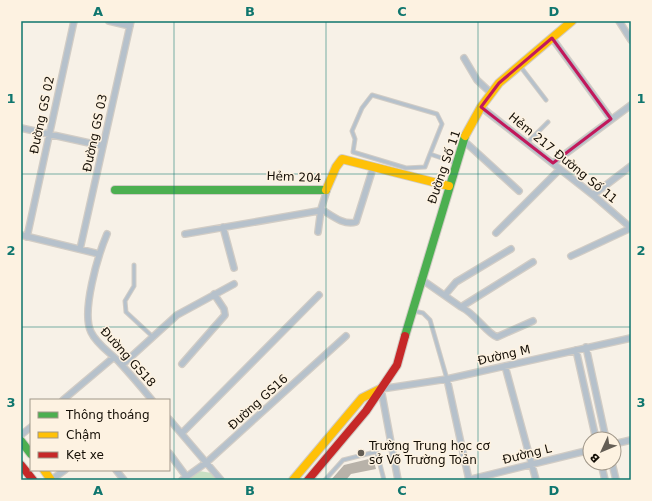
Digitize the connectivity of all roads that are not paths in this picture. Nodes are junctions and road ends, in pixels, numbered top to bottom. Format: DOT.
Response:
graph roads {
  1 [pos="74,21"];
  2 [pos="109,21"];
  3 [pos="572,21"];
  4 [pos="619,21"];
  5 [pos="130,23"];
  6 [pos="552,38"];
  7 [pos="631,40"];
  8 [pos="464,58"];
  9 [pos="520,65"];
  10 [pos="491,93"];
  11 [pos="546,100"];
  12 [pos="631,105"];
  13 [pos="481,107"];
  14 [pos="611,119"];
  15 [pos="548,122"];
  16 [pos="21,128"];
  17 [pos="50,134"];
  18 [pos="463,140"];
  19 [pos="527,143"];
  20 [pos="103,146"];
  21 [pos="430,154"];
  22 [pos="456,163"];
  23 [pos="553,163"];
  24 [pos="631,166"];
  25 [pos="373,168"];
  26 [pos="560,169"];
  27 [pos="449,186"];
  28 [pos="115,190"];
  29 [pos="327,190"];
  30 [pos="519,191"];
  31 [pos="593,195"];
  32 [pos="321,209"];
  33 [pos="223,227"];
  34 [pos="631,228"];
  35 [pos="318,232"];
  36 [pos="496,233"];
  37 [pos="107,234"];
  38 [pos="185,234"];
  39 [pos="21,235"];
  40 [pos="28,237"];
  41 [pos="80,249"];
  42 [pos="511,249"];
  43 [pos="99,254"];
  44 [pos="571,256"];
  45 [pos="533,262"];
  46 [pos="134,265"];
  47 [pos="234,268"];
  48 [pos="421,279"];
  49 [pos="234,284"];
  50 [pos="214,294"];
  51 [pos="319,295"];
  52 [pos="445,295"];
  53 [pos="461,306"];
  54 [pos="412,311"];
  55 [pos="533,321"];
  56 [pos="346,336"];
  57 [pos="153,338"];
  58 [pos="631,338"];
  59 [pos="586,347"];
  60 [pos="576,350"];
  61 [pos="114,357"];
  62 [pos="182,364"];
  63 [pos="122,365"];
  64 [pos="505,366"];
  65 [pos="447,379"];
  66 [pos="381,388"];
  67 [pos="64,399"];
  68 [pos="151,399"];
  69 [pos="170,420"];
  70 [pos="30,428"];
  71 [pos="594,431"];
  72 [pos="604,431"];
  73 [pos="182,433"];
  74 [pos="21,435"];
  75 [pos="21,441"];
  76 [pos="582,452"];
  77 [pos="30,453"];
  78 [pos="170,455"];
  79 [pos="207,462"];
  80 [pos="532,464"];
  81 [pos="21,465"];
  82 [pos="45,471"];
  83 [pos="64,471"];
  84 [pos="117,471"];
  85 [pos="184,478"];
  86 [pos="33,480"];
  87 [pos="51,480"];
  88 [pos="124,480"];
  89 [pos="221,480"];
  90 [pos="293,480"];
  91 [pos="308,480"];
  92 [pos="325,480"];
  93 [pos="384,480"];
  94 [pos="398,480"];
  95 [pos="469,480"];
  96 [pos="536,480"];
  1 -- 17 [label="street, Đường GS 02"];
  2 -- 5 [label="street"];
  3 -- 6 [label="main road, Đường Số 11"];
  4 -- 7 [label="street"];
  5 -- 20 [label="street, Đường GS 03"];
  6 -- 9 [label="main road, Đường Số 11"];
  6 -- 14 [label="street"];
  8 -- 10 [label="street"];
  9 -- 10 [label="main road, Đường Số 11"];
  9 -- 11 [label="lane"];
  10 -- 13 [label="main road, Đường Số 11"];
  12 -- 14 [label="street"];
  13 -- 18 [label="main road, Đường Số 11"];
  13 -- 19 [label="street, Hẻm 217 Đường Số 11"];
  14 -- 23 [label="street"];
  15 -- 19 [label="lane"];
  16 -- 17 [label="street"];
  17 -- 20 [label="street"];
  17 -- 40 [label="street, Đường GS 02"];
  18 -- 22 [label="main road, Đường Số 11"];
  18 -- 30 [label="street"];
  19 -- 23 [label="street, Hẻm 217 Đường Số 11"];
  20 -- 41 [label="street, Đường GS 03"];
  21 -- 21 [label="lane"];
  21 -- 22 [label="lane"];
  22 -- 27 [label="main road, Đường Số 11"];
  23 -- 26 [label="street, Hẻm 217 Đường Số 11"];
  24 -- 31 [label="street"];
  25 -- 27 [label="main road, Hẻm 204"];
  25 -- 29 [label="main road, Hẻm 204"];
  25 -- 32 [label="street"];
  26 -- 31 [label="street, Hẻm 217 Đường Số 11"];
  26 -- 36 [label="street"];
  27 -- 48 [label="main road, Đường Số 11"];
  28 -- 29 [label="main road, Hẻm 204"];
  29 -- 32 [label="street"];
  31 -- 34 [label="street, Hẻm 217 Đường Số 11"];
  32 -- 33 [label="street"];
  32 -- 35 [label="street"];
  33 -- 38 [label="street"];
  33 -- 47 [label="street"];
  34 -- 44 [label="street"];
  37 -- 43 [label="street, Đường GS18"];
  39 -- 40 [label="street"];
  40 -- 41 [label="street"];
  41 -- 43 [label="street"];
  42 -- 52 [label="street"];
  43 -- 61 [label="street, Đường GS18"];
  45 -- 53 [label="street"];
  46 -- 57 [label="lane"];
  48 -- 52 [label="street"];
  48 -- 54 [label="main road, Đường Số 11"];
  49 -- 50 [label="street"];
  50 -- 57 [label="street"];
  50 -- 62 [label="street"];
  51 -- 73 [label="street"];
  52 -- 53 [label="street"];
  53 -- 55 [label="street"];
  54 -- 65 [label="lane"];
  54 -- 66 [label="main road"];
  56 -- 79 [label="street, Đường GS16"];
  57 -- 63 [label="street"];
  58 -- 59 [label="street, Đường M"];
  59 -- 60 [label="street, Đường M"];
  59 -- 72 [label="street"];
  60 -- 64 [label="street, Đường M"];
  60 -- 71 [label="street"];
  61 -- 63 [label="street, Đường GS18"];
  61 -- 67 [label="street"];
  63 -- 68 [label="street, Đường GS18"];
  64 -- 65 [label="street, Đường M"];
  64 -- 80 [label="street"];
  65 -- 66 [label="street, Đường M"];
  65 -- 95 [label="street"];
  66 -- 90 [label="main road"];
  66 -- 91 [label="main road"];
  66 -- 94 [label="street"];
  69 -- 73 [label="street"];
  70 -- 74 [label="street"];
  73 -- 79 [label="street"];
  75 -- 77 [label="main road"];
  76 -- 80 [label="street, Đường L"];
  78 -- 85 [label="street"];
  79 -- 85 [label="street, Đường GS16"];
  79 -- 89 [label="street"];
  80 -- 95 [label="street, Đường L"];
  80 -- 96 [label="street"];
  81 -- 86 [label="main road"];
  82 -- 87 [label="main road"];
  83 -- 87 [label="street"];
  84 -- 88 [label="street"];
  92 -- 93 [label="lane"];
}
